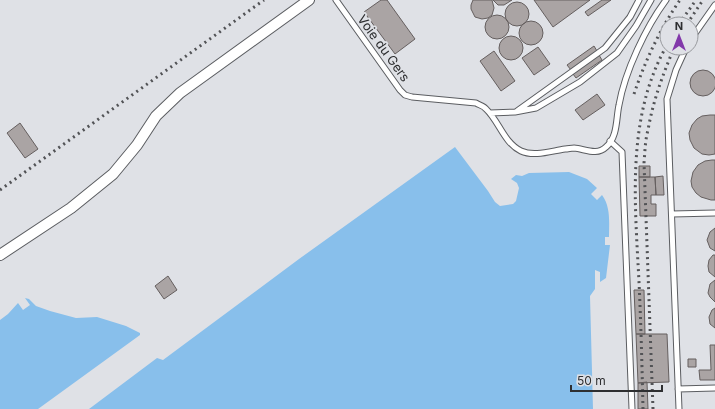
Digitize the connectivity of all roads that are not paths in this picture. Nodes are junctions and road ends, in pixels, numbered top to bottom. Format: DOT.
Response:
graph roads {
  1 [pos="309,0"];
  2 [pos="336,0"];
  3 [pos="639,0"];
  4 [pos="651,0"];
  5 [pos="666,0"];
  6 [pos="715,5"];
  7 [pos="699,28"];
  8 [pos="682,56"];
  9 [pos="515,112"];
  10 [pos="490,113"];
  11 [pos="610,141"];
  12 [pos="715,213"];
  13 [pos="672,214"];
  14 [pos="0,255"];
  15 [pos="715,388"];
  16 [pos="678,389"];
  17 [pos="632,409"];
  18 [pos="679,409"];
  1 -- 14 [label="street"];
  2 -- 10 [label="lane, Voie du Gers"];
  3 -- 9 [label="lane"];
  4 -- 9 [label="lane"];
  5 -- 11 [label="lane"];
  6 -- 7 [label="lane"];
  8 -- 13 [label="lane"];
  9 -- 10 [label="lane"];
  10 -- 11 [label="lane, Voie du Gers"];
  11 -- 17 [label="lane"];
  12 -- 13 [label="lane"];
  13 -- 16 [label="lane"];
  15 -- 16 [label="lane"];
  16 -- 18 [label="lane"];
}
